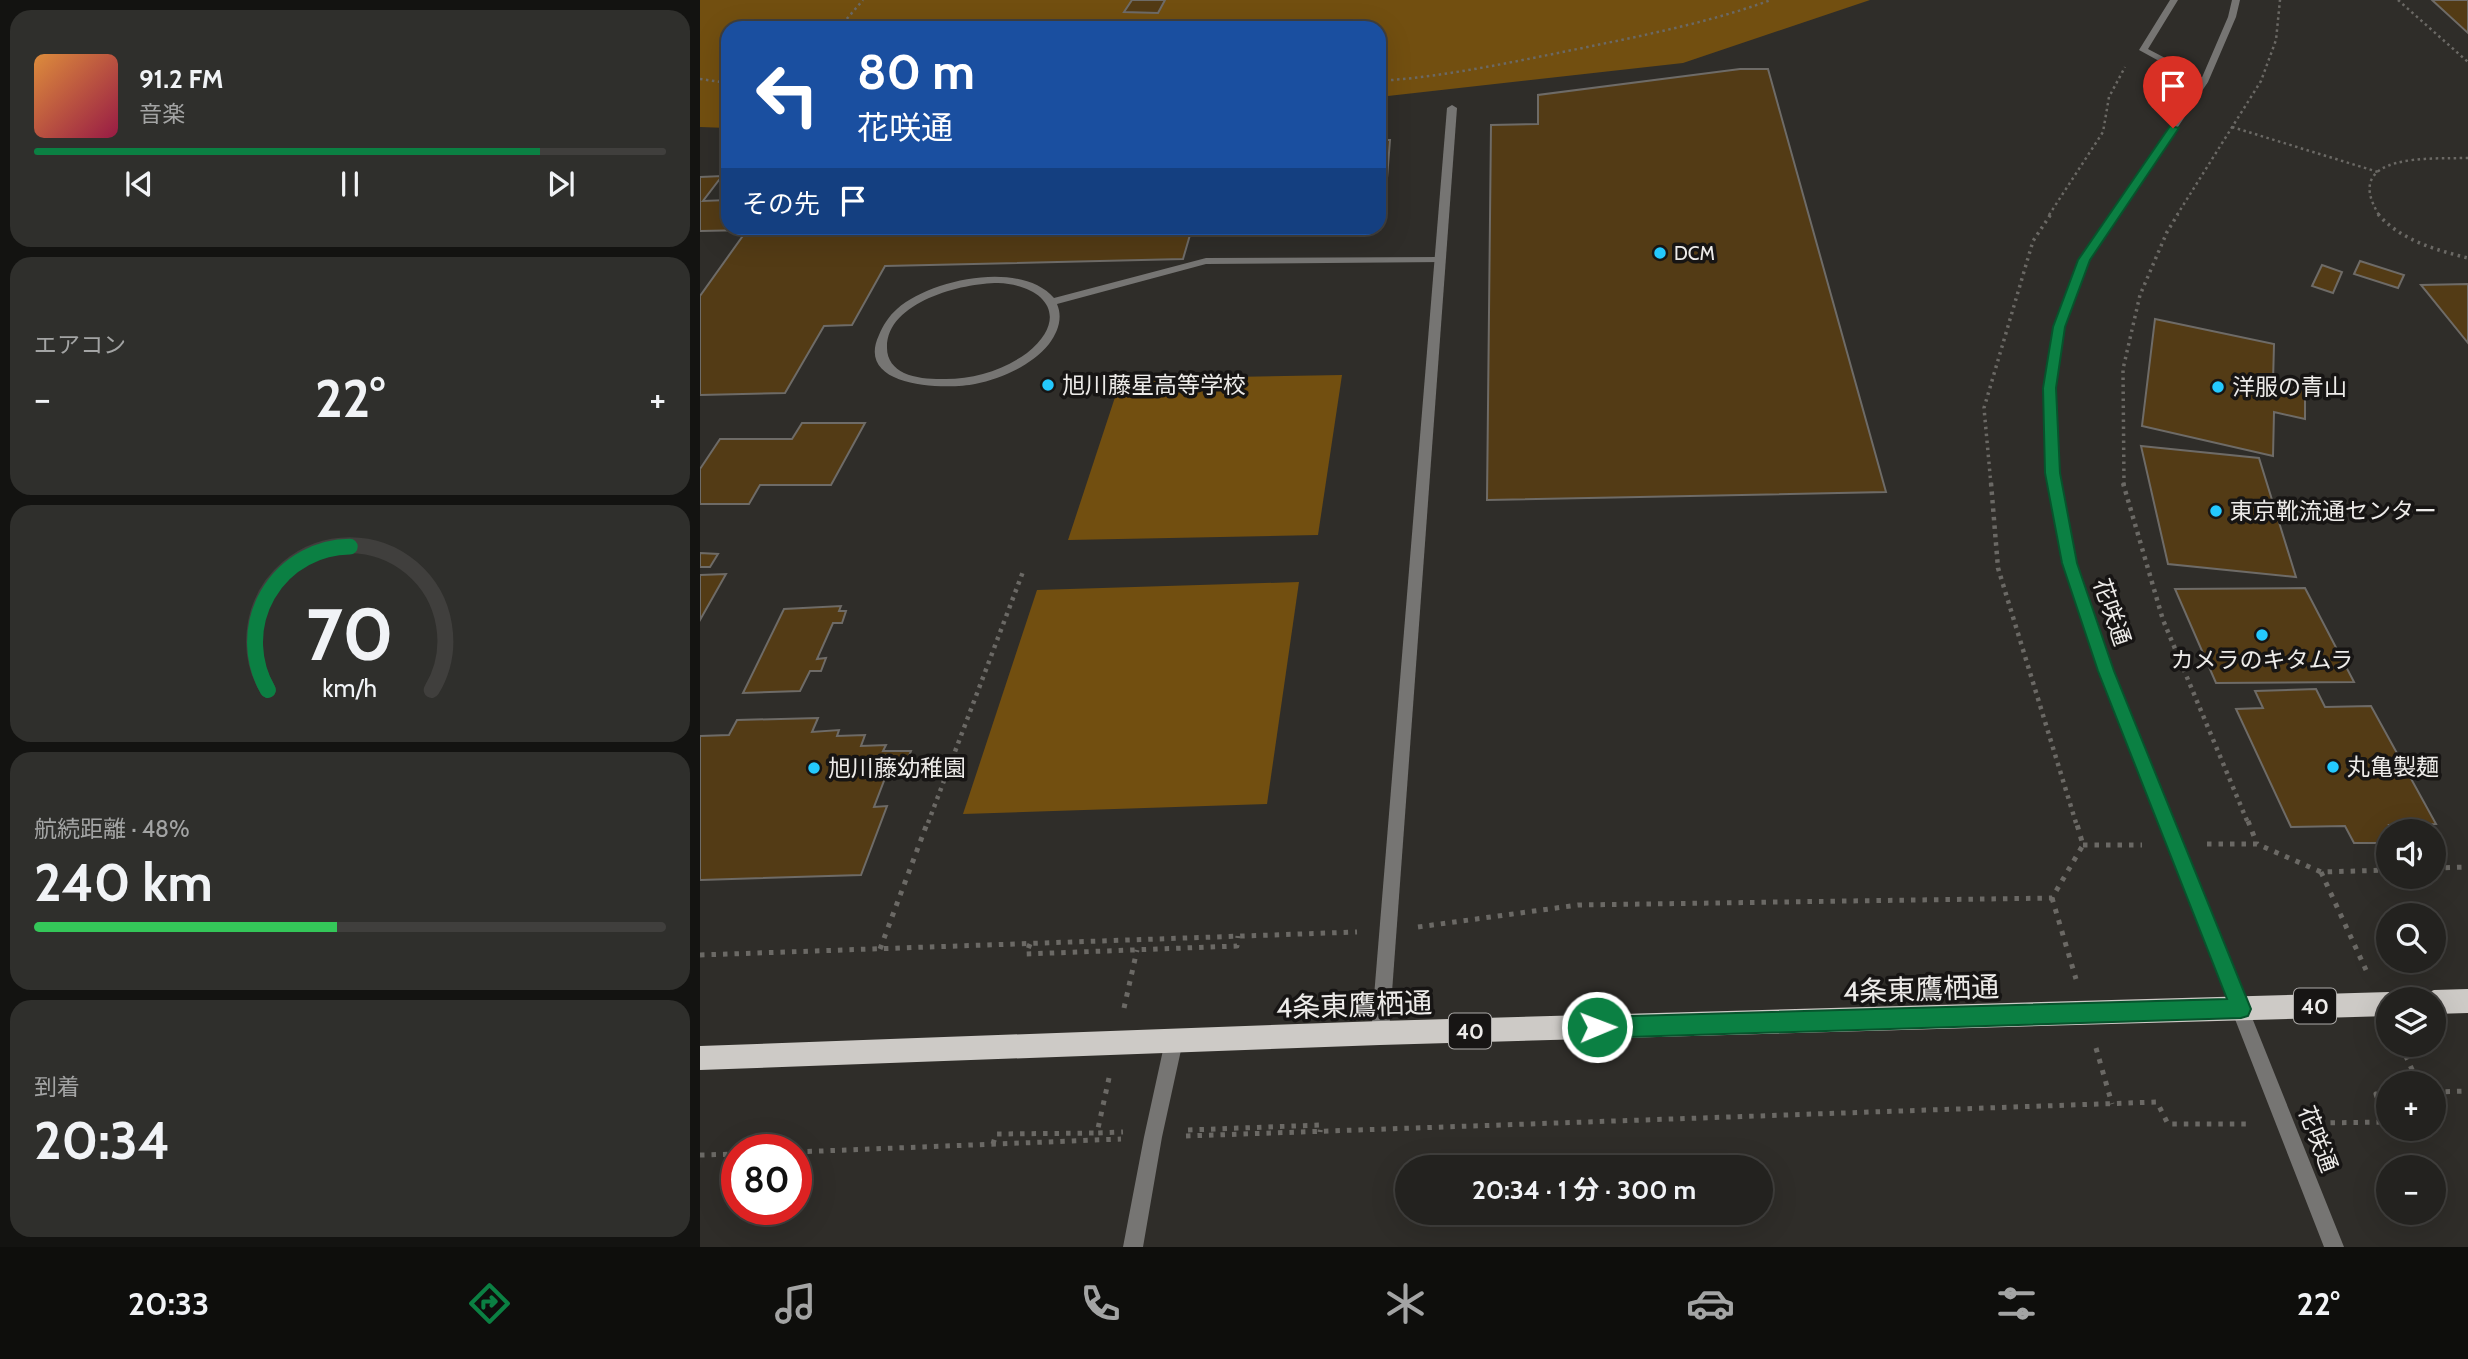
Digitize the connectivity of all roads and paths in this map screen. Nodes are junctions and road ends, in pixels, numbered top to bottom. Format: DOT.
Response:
graph roads {
  1 [pos="863,0"];
  2 [pos="1771,0"];
  3 [pos="2174,0"];
  4 [pos="2236,0"];
  5 [pos="2280,0"];
  6 [pos="2398,0"];
  7 [pos="845,21"];
  8 [pos="2468,62"];
  9 [pos="700,79"];
  10 [pos="1386,81"];
  11 [pos="721,82"];
  12 [pos="2204,82"];
  13 [pos="1452,108"];
  14 [pos="2232,127"];
  15 [pos="2468,158"];
  16 [pos="2378,172"];
  17 [pos="2468,258"];
  18 [pos="1440,260"];
  19 [pos="1053,302"];
  20 [pos="1024,569"];
  21 [pos="2083,845"];
  22 [pos="2468,867"];
  23 [pos="2446,868"];
  24 [pos="2376,870"];
  25 [pos="2320,872"];
  26 [pos="1386,931"];
  27 [pos="1238,936"];
  28 [pos="1030,944"];
  29 [pos="880,949"];
  30 [pos="700,955"];
  31 [pos="2377,987"];
  32 [pos="2468,1001"];
  33 [pos="2446,1002"];
  34 [pos="2376,1004"];
  35 [pos="2241,1009"];
  36 [pos="1380,1033"];
  37 [pos="1174,1041"];
  38 [pos="700,1058"];
  39 [pos="2468,1091"];
  40 [pos="2446,1092"];
  41 [pos="2168,1124"];
  42 [pos="1197,1130"];
  43 [pos="1320,1132"];
  44 [pos="1097,1133"];
  45 [pos="1153,1137"];
  46 [pos="993,1144"];
  47 [pos="812,1151"];
  48 [pos="721,1154"];
  49 [pos="700,1155"];
  50 [pos="1133,1247"];
  51 [pos="2334,1247"];
  1 -- 7 [label="path"];
  2 -- 10 [label="path"];
  3 -- 12 [label="street"];
  4 -- 12 [label="street, 花咲通"];
  5 -- 14 [label="path"];
  6 -- 8 [label="path"];
  9 -- 11 [label="path"];
  12 -- 35 [label="street, 花咲通"];
  13 -- 18 [label="street"];
  14 -- 16 [label="path"];
  14 -- 25 [label="path"];
  15 -- 16 [label="path"];
  16 -- 17 [label="path"];
  18 -- 19 [label="street"];
  18 -- 26 [label="street"];
  19 -- 19 [label="street"];
  20 -- 29 [label="path"];
  21 -- 26 [label="path"];
  22 -- 23 [label="path"];
  24 -- 25 [label="path"];
  25 -- 31 [label="path"];
  26 -- 27 [label="path"];
  26 -- 36 [label="street"];
  27 -- 28 [label="path"];
  27 -- 28 [label="path"];
  28 -- 29 [label="path"];
  29 -- 30 [label="path"];
  32 -- 33 [label="highway"];
  34 -- 35 [label="highway, 4条東鷹栖通 / 40"];
  35 -- 36 [label="highway, 4条東鷹栖通 / 40"];
  35 -- 51 [label="street, 花咲通"];
  36 -- 37 [label="highway, 4条東鷹栖通 / 40"];
  37 -- 38 [label="highway, 4条東鷹栖通 / 40"];
  37 -- 45 [label="street"];
  39 -- 40 [label="path"];
  41 -- 43 [label="path"];
  42 -- 43 [label="path"];
  43 -- 45 [label="path"];
  44 -- 46 [label="path"];
  45 -- 46 [label="path"];
  45 -- 50 [label="street"];
  46 -- 47 [label="path"];
  48 -- 49 [label="path"];
}
